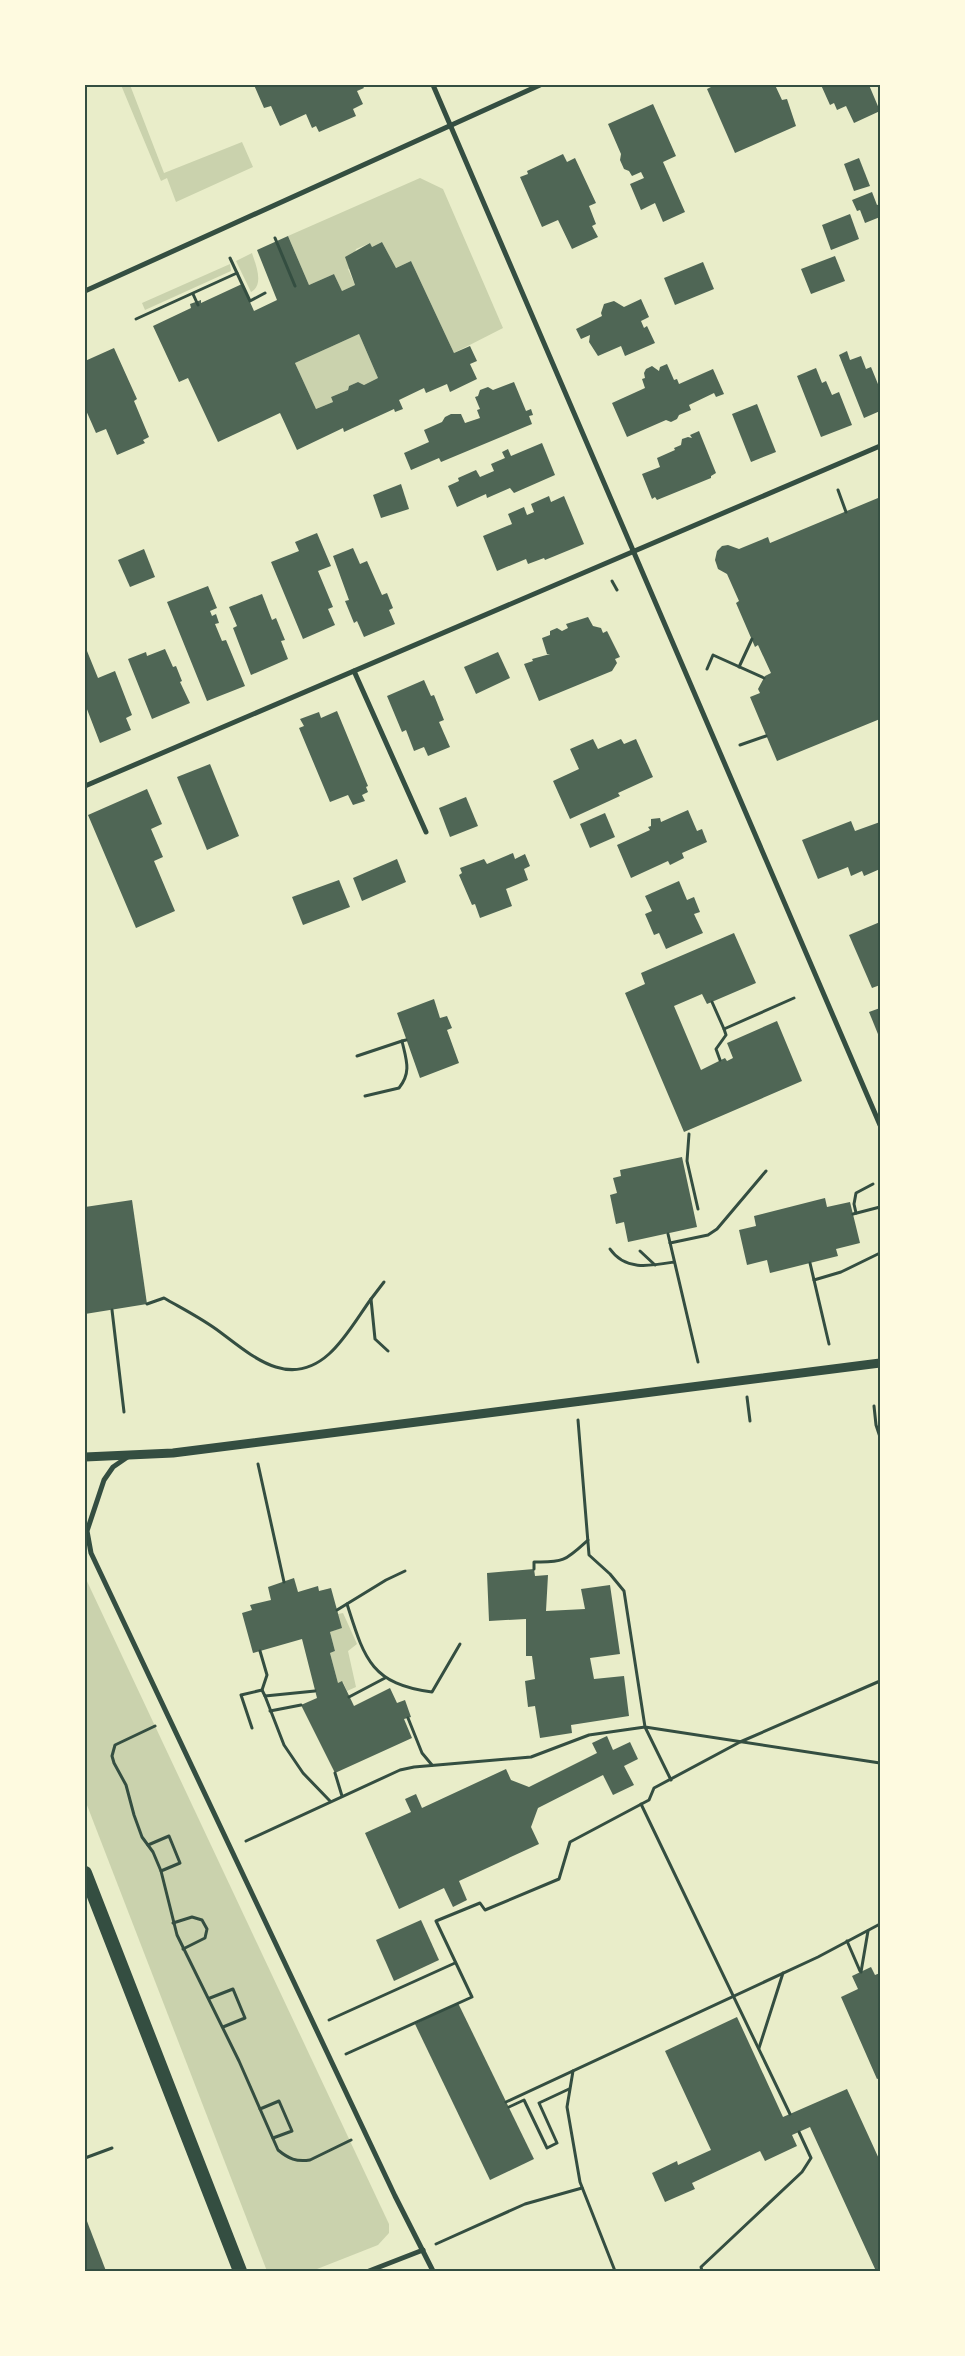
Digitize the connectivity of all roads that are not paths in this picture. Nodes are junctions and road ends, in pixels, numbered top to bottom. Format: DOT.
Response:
graph roads {
  1 [pos="433,85"];
  2 [pos="540,85"];
  3 [pos="451,126"];
  4 [pos="85,290"];
  5 [pos="880,446"];
  6 [pos="634,551"];
  7 [pos="354,671"];
  8 [pos="85,786"];
  9 [pos="426,832"];
  10 [pos="880,1125"];
  11 [pos="880,1363"];
  12 [pos="129,1456"];
  13 [pos="85,1458"];
  14 [pos="85,1873"];
  15 [pos="423,2250"];
  16 [pos="240,2271"];
  17 [pos="368,2271"];
  18 [pos="433,2271"];
  1 -- 3 [label="street"];
  2 -- 3 [label="street"];
  3 -- 4 [label="street"];
  3 -- 6 [label="street"];
  5 -- 6 [label="street"];
  6 -- 7 [label="street"];
  6 -- 10 [label="street"];
  7 -- 8 [label="street"];
  7 -- 9 [label="street"];
  11 -- 12 [label="street"];
  12 -- 13 [label="street"];
  12 -- 15 [label="street"];
  14 -- 16 [label="highway"];
  15 -- 17 [label="street"];
  15 -- 18 [label="street"];
}
